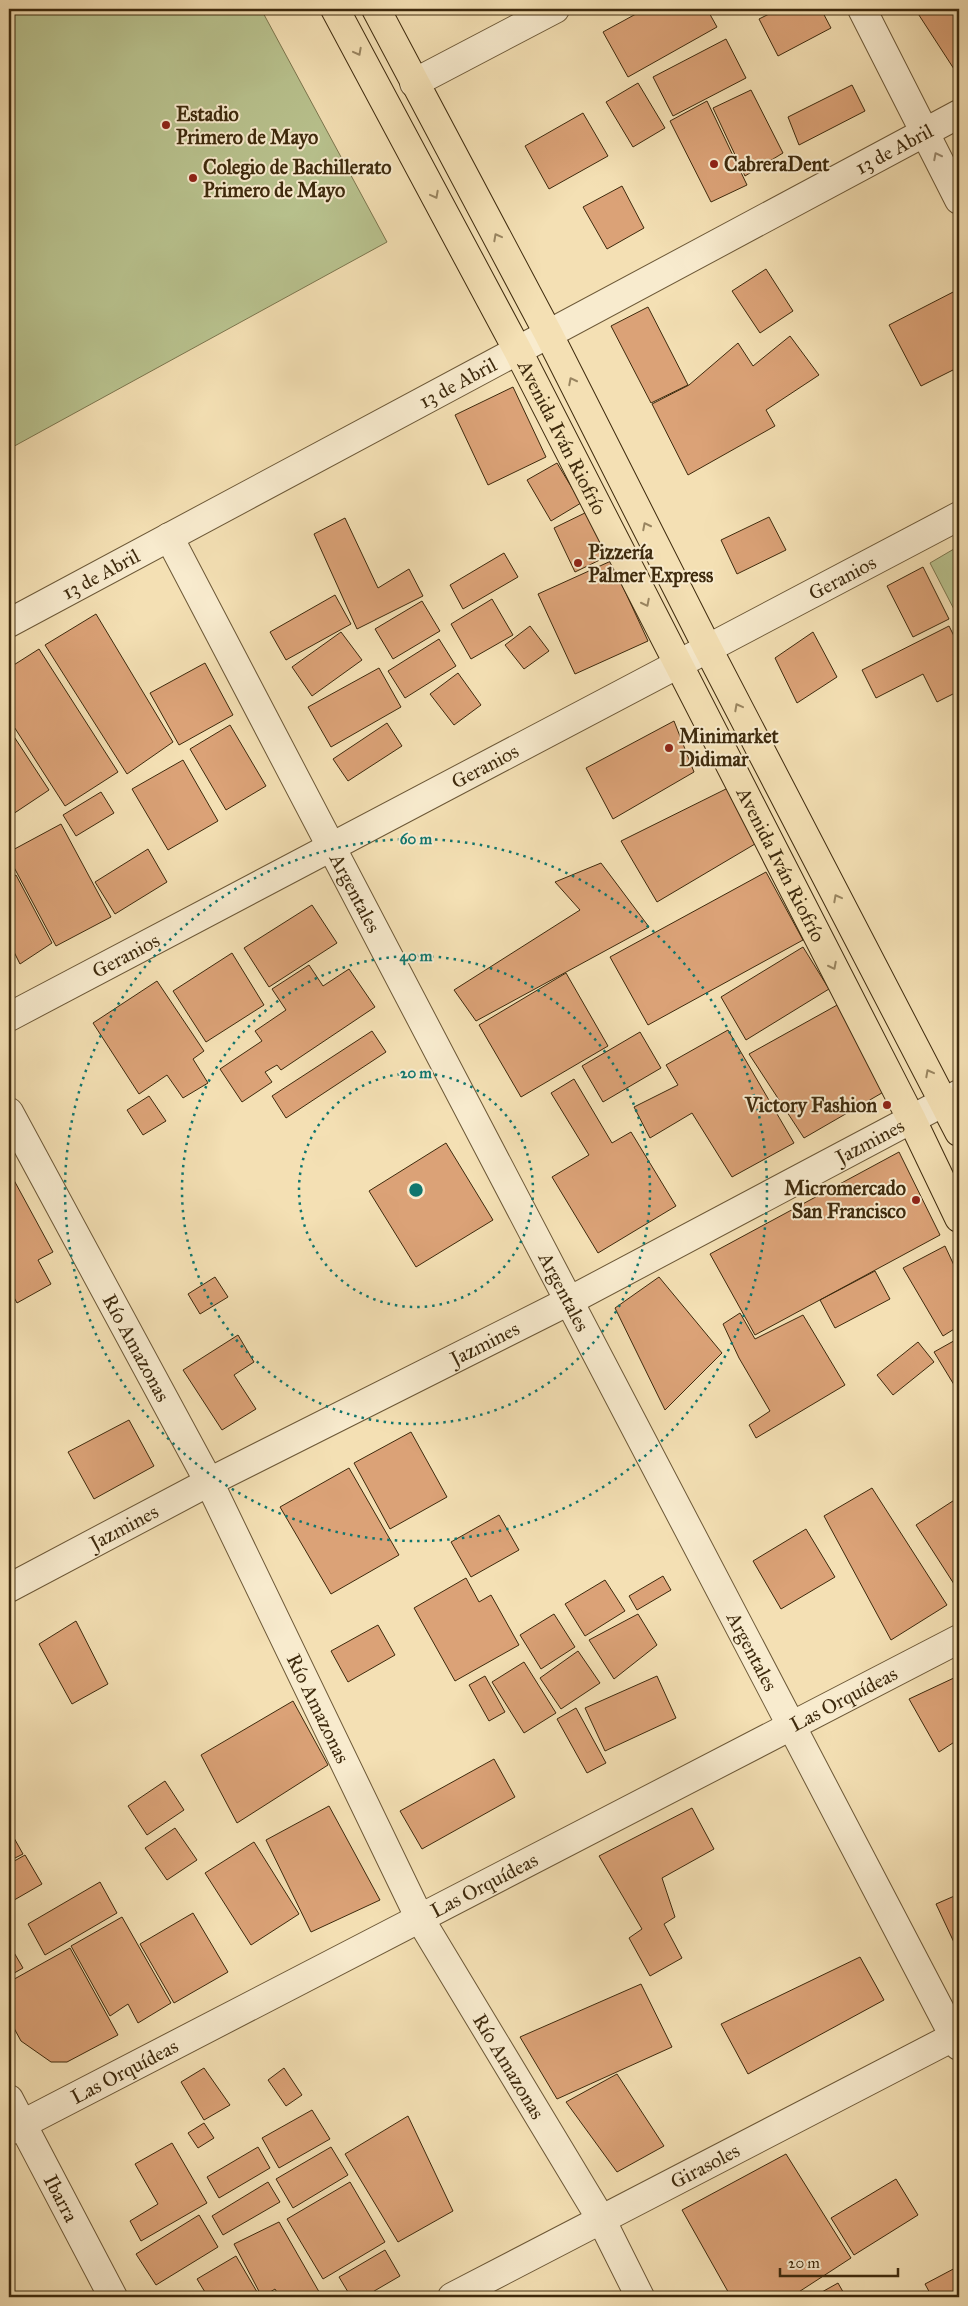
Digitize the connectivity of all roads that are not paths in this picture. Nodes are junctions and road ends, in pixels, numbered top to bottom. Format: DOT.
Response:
graph roads {
  1 [pos="335,9"];
  2 [pos="376,9"];
  3 [pos="554,9"];
  4 [pos="862,9"];
  5 [pos="414,83"];
  6 [pos="959,114"];
  7 [pos="925,132"];
  8 [pos="959,200"];
  9 [pos="549,335"];
  10 [pos="518,351"];
  11 [pos="959,516"];
  12 [pos="169,537"];
  13 [pos="9,623"];
  14 [pos="707,648"];
  15 [pos="677,663"];
  16 [pos="331,846"];
  17 [pos="9,1017"];
  18 [pos="951,1098"];
  19 [pos="9,1112"];
  20 [pos="912,1120"];
  21 [pos="959,1132"];
  22 [pos="959,1218"];
  23 [pos="569,1301"];
  24 [pos="209,1482"];
  25 [pos="9,1588"];
  26 [pos="959,1638"];
  27 [pos="791,1726"];
  28 [pos="420,1919"];
  29 [pos="958,2039"];
  30 [pos="9,2099"];
  31 [pos="16,2128"];
  32 [pos="601,2219"];
  33 [pos="113,2297"];
  34 [pos="452,2297"];
  35 [pos="640,2297"];
  1 -- 10 [label="main road, Avenida Iván Riofrío, one-way"];
  2 -- 5 [label="main road, Avenida Iván Riofrío"];
  3 -- 5 [label="street"];
  4 -- 7 [label="street"];
  9 -- 5 [label="main road, Avenida Iván Riofrío, one-way"];
  6 -- 7 [label="street, 13 de Abril"];
  8 -- 7 [label="street, one-way"];
  7 -- 9 [label="street, 13 de Abril"];
  9 -- 10 [label="street, 13 de Abril"];
  14 -- 9 [label="main road, Avenida Iván Riofrío, one-way"];
  10 -- 12 [label="street, 13 de Abril"];
  10 -- 15 [label="main road, Avenida Iván Riofrío, one-way"];
  11 -- 14 [label="street, Geranios"];
  12 -- 13 [label="street, 13 de Abril"];
  12 -- 16 [label="street, Argentales"];
  14 -- 15 [label="street, Geranios"];
  18 -- 14 [label="main road, Avenida Iván Riofrío, one-way"];
  15 -- 16 [label="street, Geranios"];
  15 -- 20 [label="main road, Avenida Iván Riofrío, one-way"];
  16 -- 17 [label="street, Geranios"];
  16 -- 23 [label="street, Argentales"];
  18 -- 20 [label="street, Jazmines"];
  18 -- 21 [label="main road, Avenida Iván Riofrío"];
  19 -- 24 [label="street, Río Amazonas"];
  20 -- 22 [label="main road, Avenida Iván Riofrío"];
  20 -- 23 [label="street, Jazmines"];
  23 -- 24 [label="street, Jazmines"];
  23 -- 27 [label="street, Argentales"];
  24 -- 25 [label="street, Jazmines"];
  24 -- 28 [label="street, Río Amazonas"];
  26 -- 27 [label="street, Las Orquídeas"];
  27 -- 28 [label="street, Las Orquídeas"];
  27 -- 29 [label="street, Argentales"];
  28 -- 31 [label="street, Las Orquídeas"];
  28 -- 32 [label="street, Río Amazonas"];
  29 -- 32 [label="street, Girasoles"];
  30 -- 31 [label="street, Ibarra"];
  31 -- 33 [label="street, Ibarra"];
  32 -- 34 [label="street, Girasoles"];
  32 -- 35 [label="street, Río Amazonas"];
}
